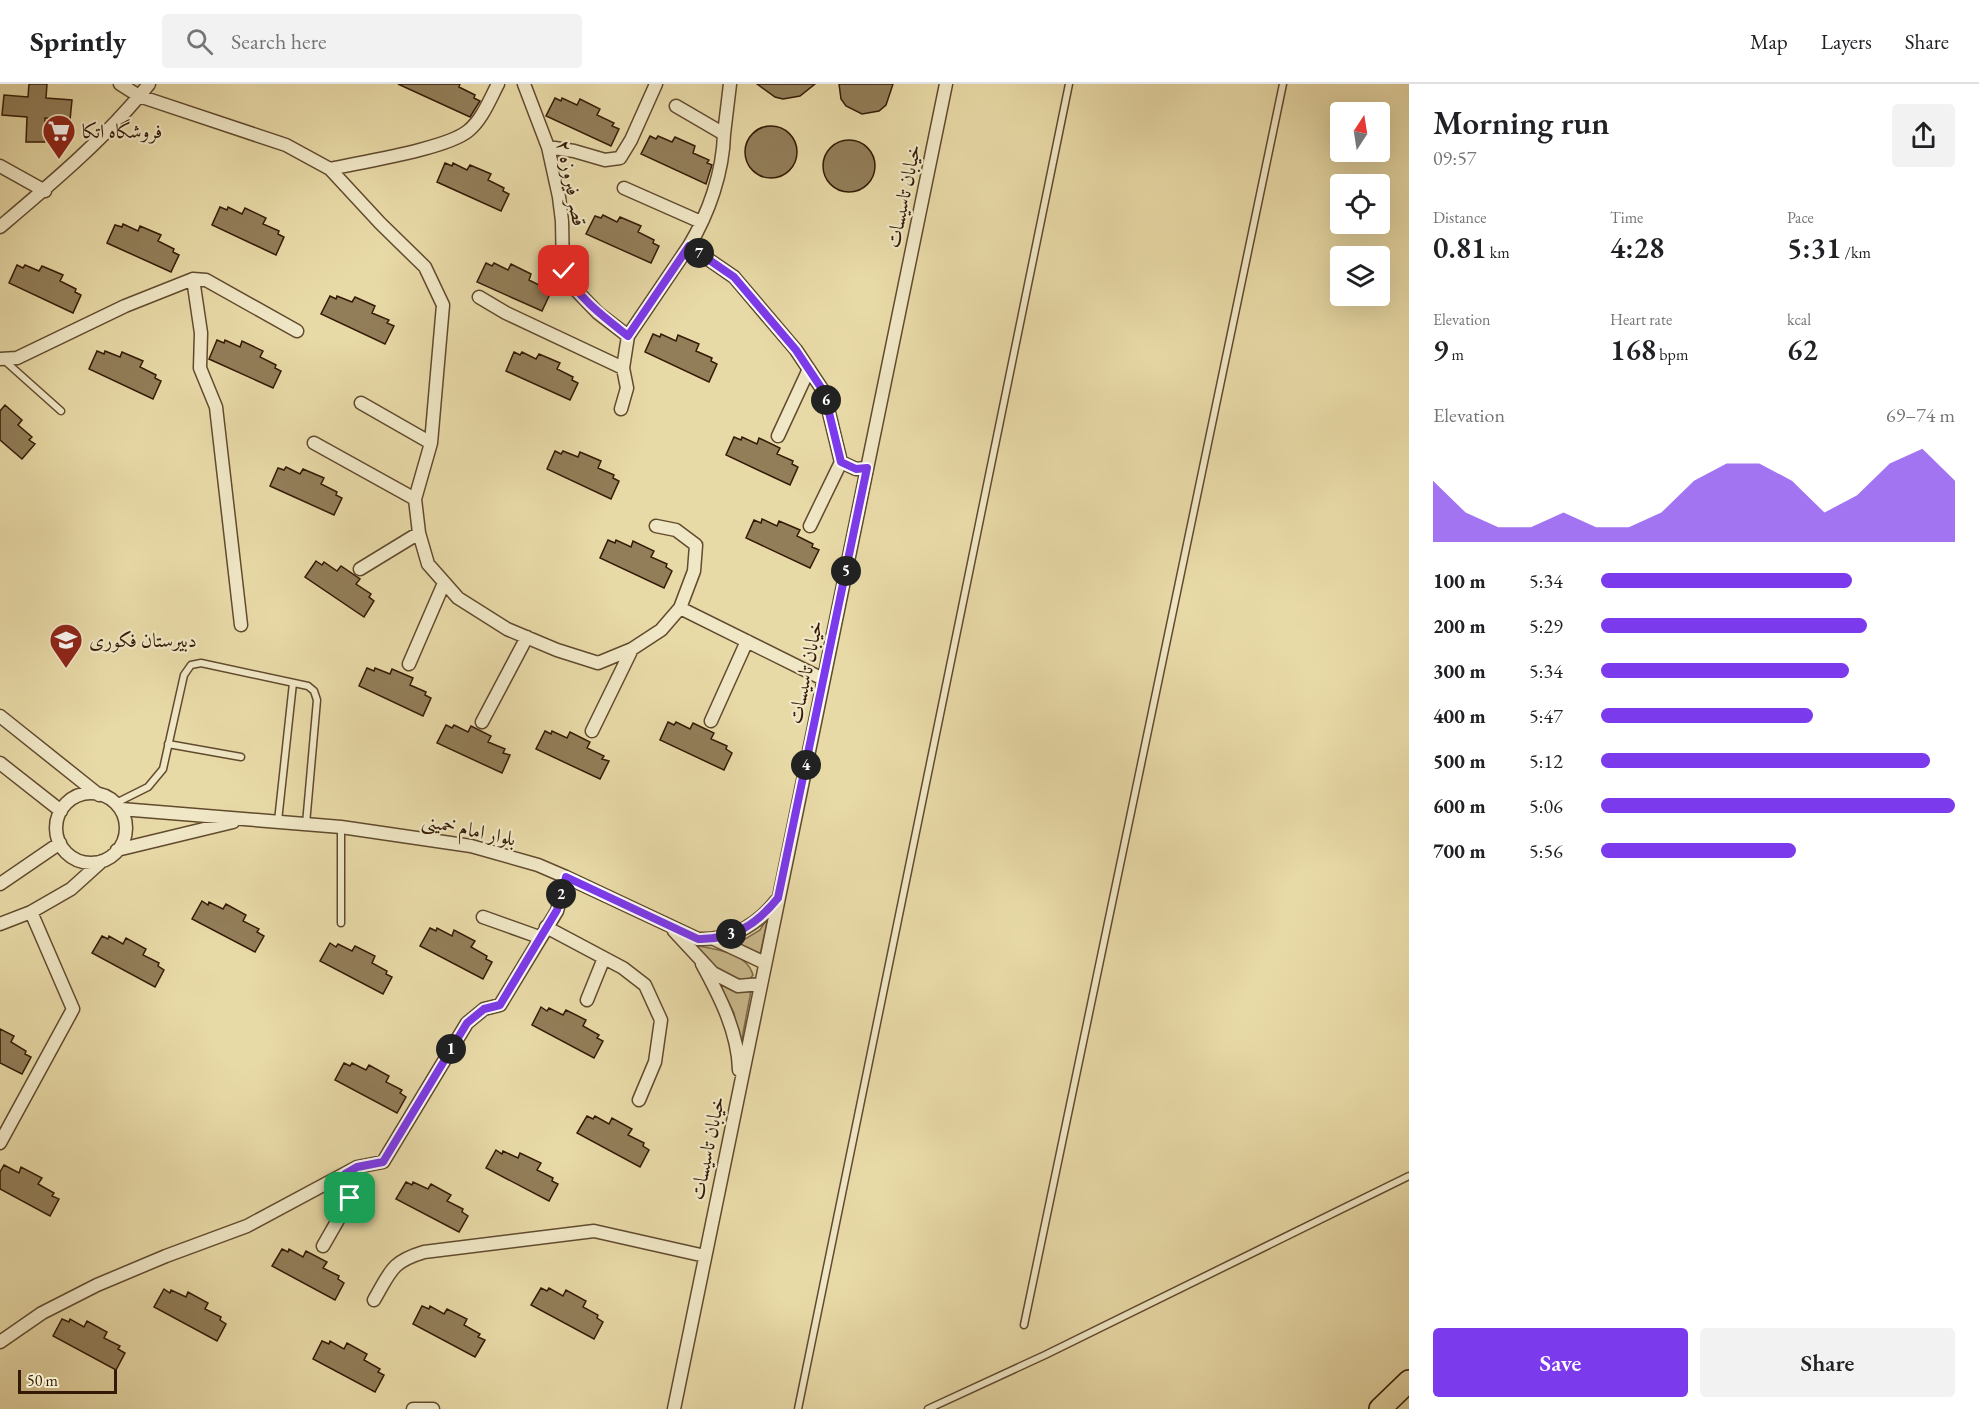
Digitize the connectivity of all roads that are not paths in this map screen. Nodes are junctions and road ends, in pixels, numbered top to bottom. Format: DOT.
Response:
graph roads {
  1 [pos="120,84"];
  2 [pos="149,84"];
  3 [pos="498,84"];
  4 [pos="524,84"];
  5 [pos="656,84"];
  6 [pos="730,84"];
  7 [pos="946,84"];
  8 [pos="1069,84"];
  9 [pos="1283,84"];
  10 [pos="139,96"];
  11 [pos="675,106"];
  12 [pos="724,134"];
  13 [pos="548,147"];
  14 [pos="0,166"];
  15 [pos="330,169"];
  16 [pos="624,189"];
  17 [pos="45,191"];
  18 [pos="701,222"];
  19 [pos="0,227"];
  20 [pos="689,246"];
  21 [pos="193,279"];
  22 [pos="479,297"];
  23 [pos="297,331"];
  24 [pos="628,336"];
  25 [pos="2,360"];
  26 [pos="623,368"];
  27 [pos="810,369"];
  28 [pos="361,403"];
  29 [pos="621,409"];
  30 [pos="61,411"];
  31 [pos="778,436"];
  32 [pos="314,443"];
  33 [pos="431,443"];
  34 [pos="841,462"];
  35 [pos="867,468"];
  36 [pos="415,499"];
  37 [pos="656,526"];
  38 [pos="810,526"];
  39 [pos="419,533"];
  40 [pos="360,569"];
  41 [pos="444,583"];
  42 [pos="680,608"];
  43 [pos="241,625"];
  44 [pos="527,637"];
  45 [pos="747,641"];
  46 [pos="632,649"];
  47 [pos="409,664"];
  48 [pos="824,679"];
  49 [pos="293,683"];
  50 [pos="0,716"];
  51 [pos="711,721"];
  52 [pos="482,722"];
  53 [pos="592,730"];
  54 [pos="168,744"];
  55 [pos="241,757"];
  56 [pos="0,763"];
  57 [pos="100,796"];
  58 [pos="118,806"];
  59 [pos="61,811"];
  60 [pos="244,820"];
  61 [pos="278,821"];
  62 [pos="306,824"];
  63 [pos="341,827"];
  64 [pos="60,843"];
  65 [pos="117,850"];
  66 [pos="102,861"];
  67 [pos="566,877"];
  68 [pos="0,884"];
  69 [pos="778,898"];
  70 [pos="31,912"];
  71 [pos="483,917"];
  72 [pos="341,923"];
  73 [pos="0,924"];
  74 [pos="672,928"];
  75 [pos="542,932"];
  76 [pos="714,939"];
  77 [pos="604,958"];
  78 [pos="765,963"];
  79 [pos="702,964"];
  80 [pos="761,984"];
  81 [pos="587,1000"];
  82 [pos="739,1089"];
  83 [pos="639,1100"];
  84 [pos="0,1143"];
  85 [pos="345,1174"];
  86 [pos="1409,1176"];
  87 [pos="323,1246"];
  88 [pos="705,1256"];
  89 [pos="374,1300"];
  90 [pos="1024,1326"];
  91 [pos="0,1342"];
  92 [pos="1409,1381"];
  93 [pos="413,1409"];
  94 [pos="433,1409"];
  95 [pos="674,1409"];
  96 [pos="800,1409"];
  97 [pos="928,1409"];
  98 [pos="1380,1409"];
  1 -- 10 [label="street"];
  2 -- 10 [label="street"];
  3 -- 15 [label="street"];
  4 -- 13 [label="street, قصر فیروزه ۲"];
  5 -- 13 [label="street"];
  6 -- 12 [label="street"];
  7 -- 35 [label="street, خیابان تاسیسات"];
  8 -- 96 [label="lane"];
  9 -- 90 [label="lane"];
  10 -- 15 [label="street"];
  10 -- 17 [label="street"];
  11 -- 12 [label="street"];
  12 -- 18 [label="street"];
  13 -- 24 [label="street, قصر فیروزه ۲"];
  14 -- 17 [label="street"];
  15 -- 33 [label="street"];
  16 -- 18 [label="street"];
  17 -- 19 [label="street"];
  18 -- 20 [label="street"];
  20 -- 24 [label="street"];
  20 -- 27 [label="street"];
  21 -- 23 [label="street"];
  21 -- 25 [label="street"];
  21 -- 43 [label="street"];
  22 -- 26 [label="street"];
  24 -- 26 [label="street"];
  25 -- 30 [label="lane"];
  26 -- 29 [label="street"];
  27 -- 31 [label="street"];
  27 -- 34 [label="street"];
  28 -- 33 [label="street"];
  32 -- 36 [label="street"];
  33 -- 36 [label="street"];
  34 -- 35 [label="street"];
  34 -- 38 [label="street"];
  35 -- 48 [label="street, خیابان تاسیسات"];
  36 -- 39 [label="street"];
  37 -- 42 [label="street"];
  39 -- 40 [label="street"];
  39 -- 41 [label="street"];
  41 -- 44 [label="street"];
  41 -- 47 [label="street"];
  42 -- 45 [label="street"];
  42 -- 46 [label="street"];
  44 -- 46 [label="street"];
  44 -- 52 [label="street"];
  45 -- 48 [label="street"];
  45 -- 51 [label="street"];
  46 -- 53 [label="street"];
  48 -- 69 [label="street, خیابان تاسیسات"];
  49 -- 54 [label="lane"];
  49 -- 61 [label="lane"];
  49 -- 62 [label="lane"];
  50 -- 57 [label="street"];
  54 -- 55 [label="lane"];
  54 -- 58 [label="lane"];
  56 -- 59 [label="street"];
  57 -- 58 [label="street"];
  57 -- 59 [label="street"];
  58 -- 60 [label="street, بلوار امام خمینی"];
  58 -- 65 [label="street"];
  59 -- 64 [label="street"];
  60 -- 61 [label="street, بلوار امام خمینی"];
  60 -- 65 [label="street, بلوار امام خمینی"];
  61 -- 62 [label="street, بلوار امام خمینی"];
  62 -- 63 [label="street, بلوار امام خمینی"];
  63 -- 67 [label="street, بلوار امام خمینی"];
  63 -- 72 [label="lane"];
  64 -- 66 [label="street"];
  64 -- 68 [label="street"];
  65 -- 66 [label="street"];
  66 -- 70 [label="street"];
  67 -- 74 [label="street, بلوار امام خمینی"];
  67 -- 75 [label="street"];
  69 -- 76 [label="street"];
  69 -- 78 [label="street, خیابان تاسیسات"];
  70 -- 73 [label="street"];
  70 -- 84 [label="street"];
  71 -- 75 [label="street"];
  74 -- 76 [label="street, بلوار امام خمینی"];
  74 -- 79 [label="street"];
  75 -- 77 [label="street"];
  75 -- 85 [label="street"];
  76 -- 78 [label="street"];
  77 -- 81 [label="street"];
  77 -- 83 [label="street"];
  78 -- 80 [label="street, خیابان تاسیسات"];
  79 -- 80 [label="street"];
  79 -- 82 [label="street"];
  80 -- 82 [label="street, خیابان تاسیسات"];
  82 -- 88 [label="street, خیابان تاسیسات"];
  85 -- 87 [label="street"];
  85 -- 91 [label="street"];
  86 -- 97 [label="lane"];
  88 -- 89 [label="street"];
  88 -- 95 [label="street, خیابان تاسیسات"];
  92 -- 98 [label="highway"];
  93 -- 94 [label="street"];
}
